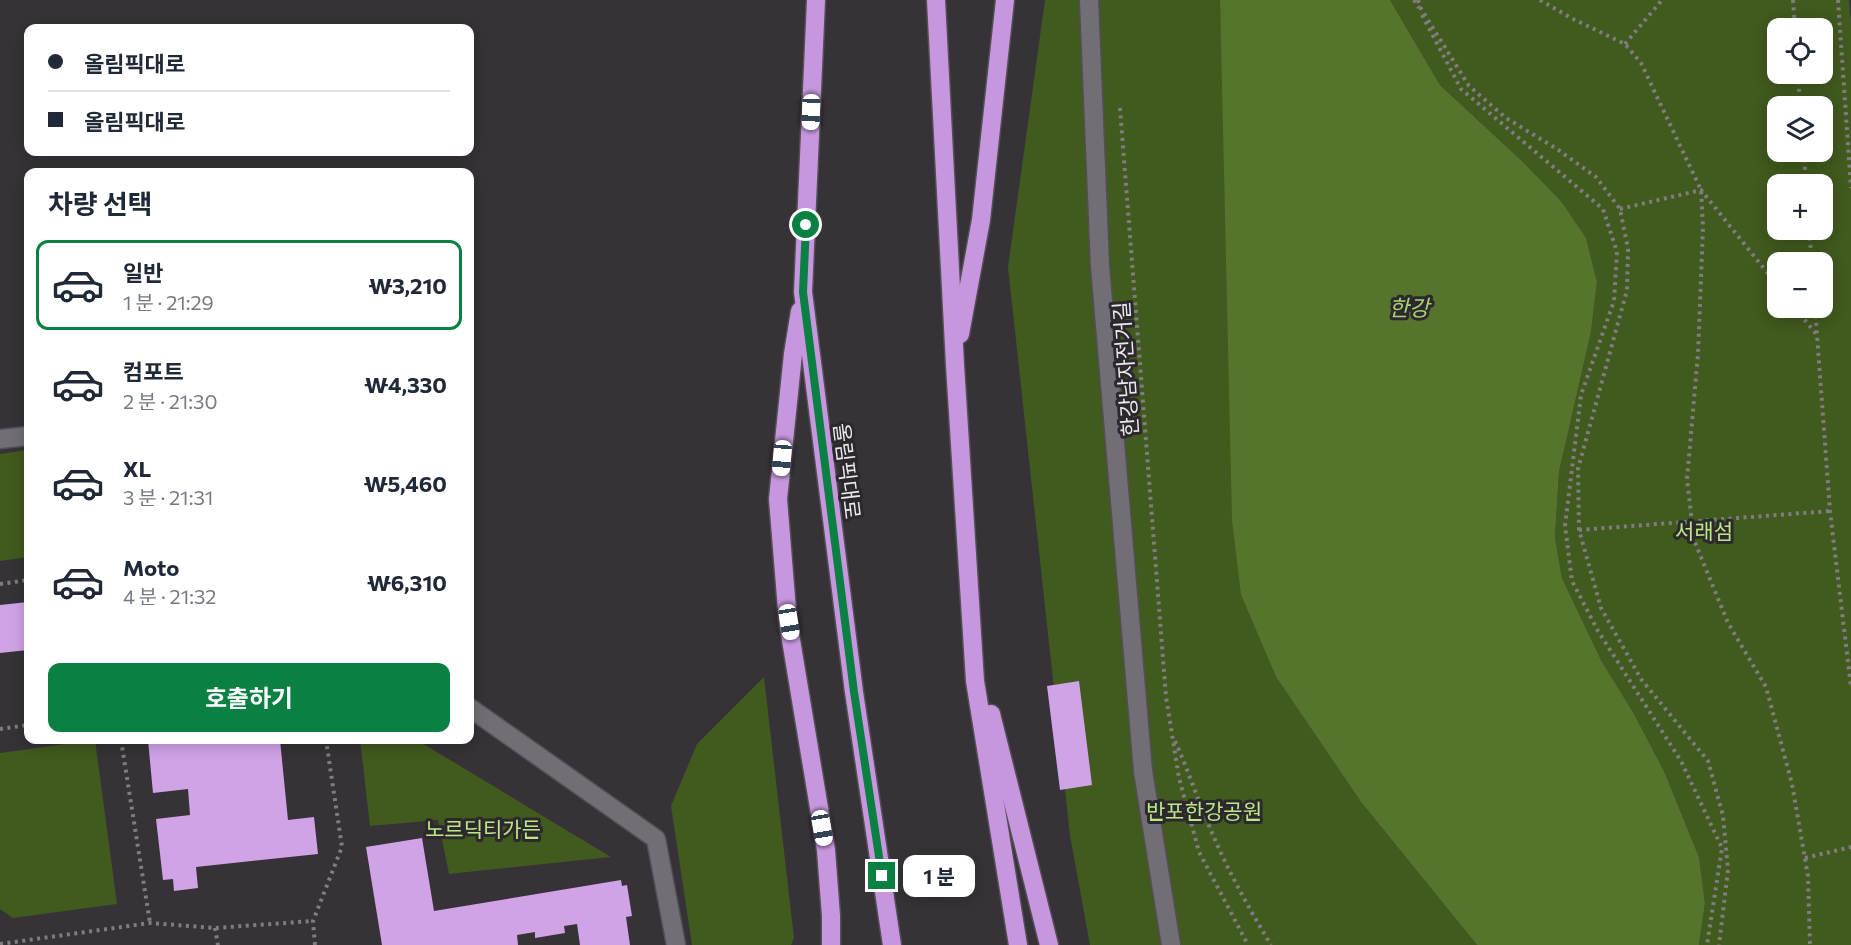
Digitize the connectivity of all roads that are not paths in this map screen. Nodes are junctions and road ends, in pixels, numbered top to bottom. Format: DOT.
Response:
graph roads {
  1 [pos="816,0"];
  2 [pos="936,0"];
  3 [pos="1005,0"];
  4 [pos="1089,0"];
  5 [pos="803,292"];
  6 [pos="955,365"];
  7 [pos="24,436"];
  8 [pos="0,439"];
  9 [pos="973,639"];
  10 [pos="474,711"];
  11 [pos="676,945"];
  12 [pos="831,945"];
  13 [pos="892,945"];
  14 [pos="1018,945"];
  15 [pos="1049,945"];
  16 [pos="1171,945"];
  1 -- 5 [label="highway, 올림픽대로"];
  2 -- 6 [label="highway"];
  3 -- 6 [label="highway"];
  4 -- 16 [label="street"];
  5 -- 12 [label="highway"];
  5 -- 13 [label="highway, 올림픽대로"];
  6 -- 9 [label="highway"];
  7 -- 8 [label="street"];
  9 -- 14 [label="highway"];
  9 -- 15 [label="highway"];
  10 -- 11 [label="street"];
}
